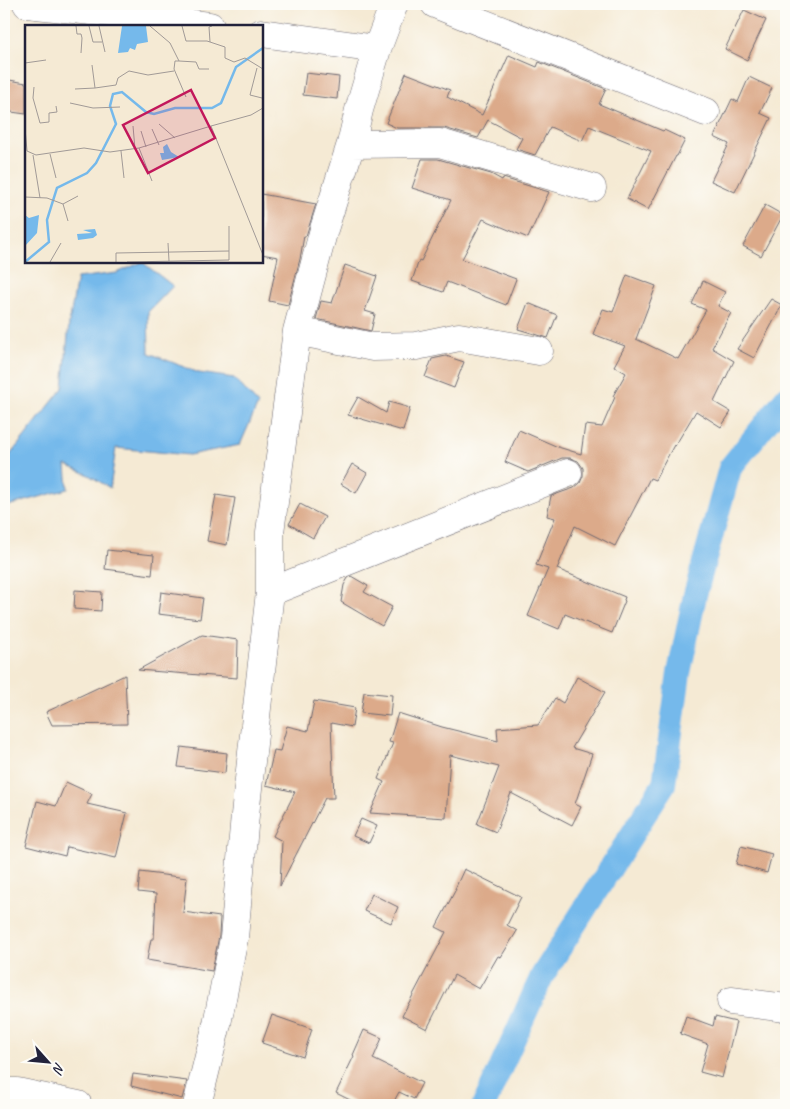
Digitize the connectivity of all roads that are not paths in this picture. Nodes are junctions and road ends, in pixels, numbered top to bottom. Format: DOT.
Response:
graph roads {
  1 [pos="27,4"];
  2 [pos="394,4"];
  3 [pos="435,4"];
  4 [pos="203,25"];
  5 [pos="262,33"];
  6 [pos="378,49"];
  7 [pos="706,112"];
  8 [pos="351,144"];
  9 [pos="592,188"];
  10 [pos="297,331"];
  11 [pos="539,351"];
  12 [pos="568,473"];
  13 [pos="270,592"];
  14 [pos="731,1001"];
  15 [pos="786,1008"];
  16 [pos="4,1092"];
  17 [pos="78,1105"];
  18 [pos="197,1105"];
  1 -- 4 [label="street"];
  2 -- 6 [label="street"];
  3 -- 7 [label="street"];
  5 -- 6 [label="street"];
  6 -- 8 [label="street"];
  8 -- 9 [label="street"];
  8 -- 10 [label="street"];
  10 -- 11 [label="street"];
  10 -- 13 [label="street"];
  12 -- 13 [label="street"];
  13 -- 18 [label="street"];
  14 -- 15 [label="street"];
  16 -- 17 [label="street"];
}
